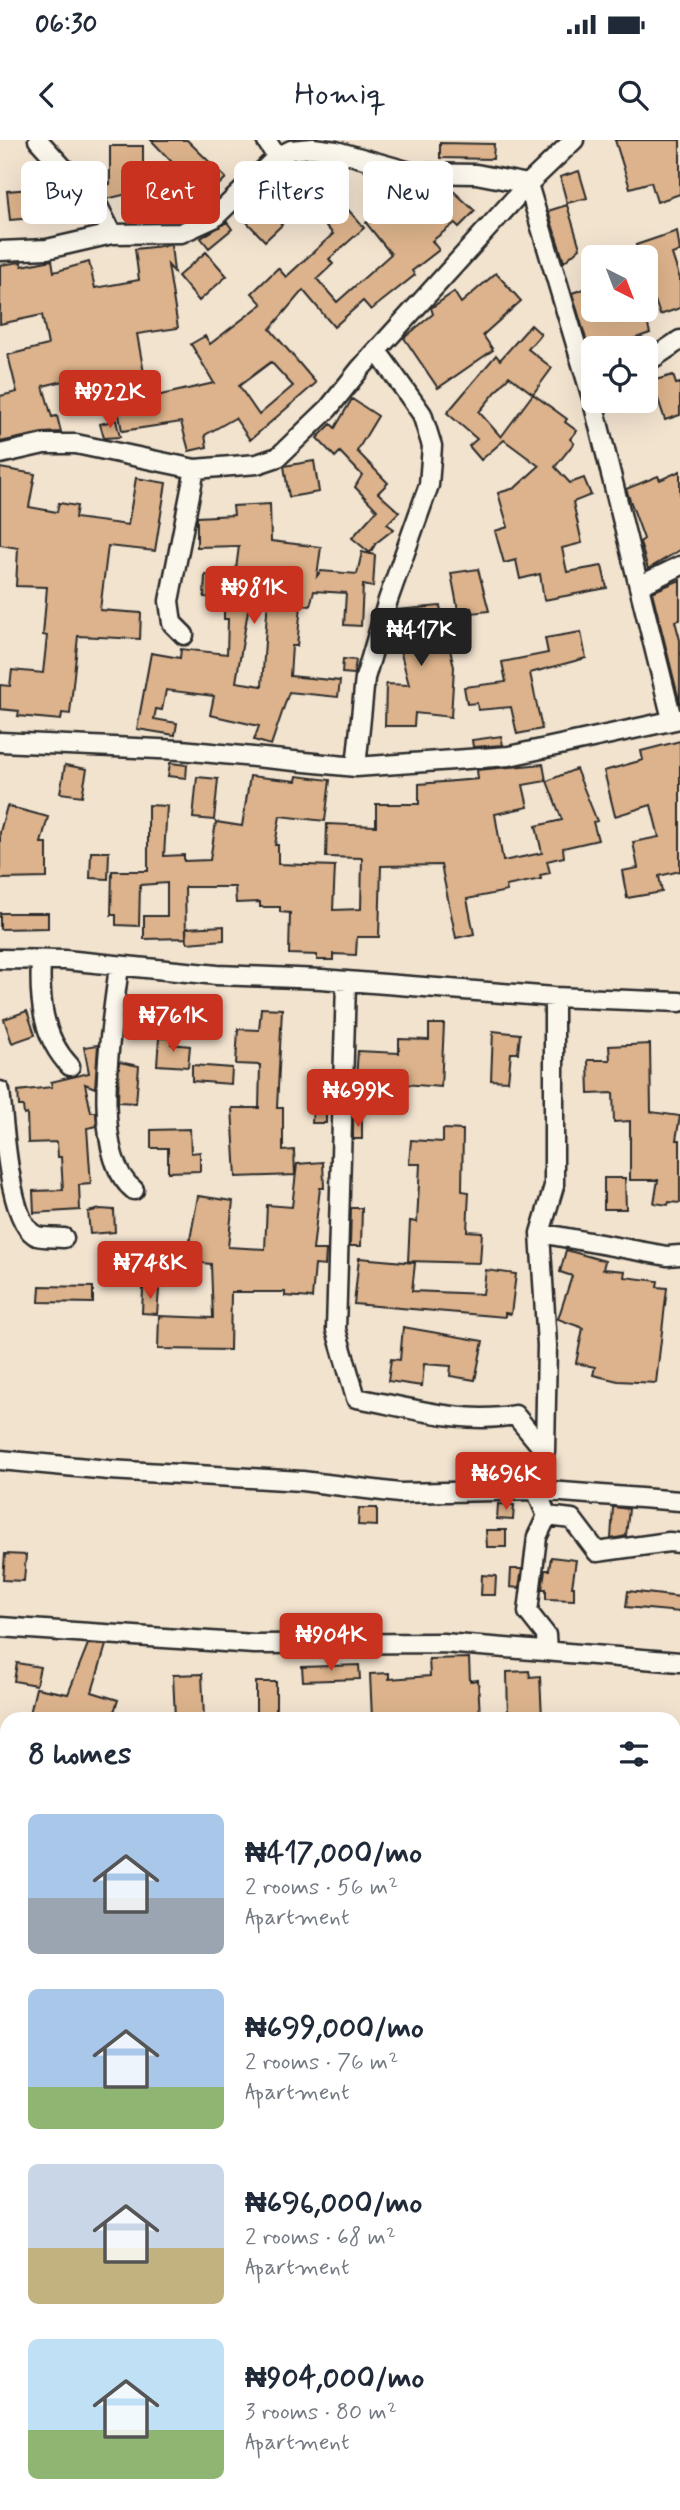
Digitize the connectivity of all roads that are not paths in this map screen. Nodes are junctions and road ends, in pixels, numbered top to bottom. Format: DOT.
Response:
graph roads {
  1 [pos="38,140"];
  2 [pos="266,140"];
  3 [pos="574,140"];
  4 [pos="277,157"];
  5 [pos="528,184"];
  6 [pos="112,234"];
  7 [pos="0,251"];
  8 [pos="680,340"];
  9 [pos="377,351"];
  10 [pos="658,355"];
  11 [pos="581,358"];
  12 [pos="597,413"];
  13 [pos="0,454"];
  14 [pos="194,469"];
  15 [pos="680,566"];
  16 [pos="641,585"];
  17 [pos="184,635"];
  18 [pos="676,719"];
  19 [pos="0,742"];
  20 [pos="356,767"];
  21 [pos="0,959"];
  22 [pos="41,960"];
  23 [pos="119,966"];
  24 [pos="346,983"];
  25 [pos="554,997"];
  26 [pos="680,1002"];
  27 [pos="70,1066"];
  28 [pos="0,1091"];
  29 [pos="134,1190"];
  30 [pos="540,1233"];
  31 [pos="64,1238"];
  32 [pos="680,1255"];
  33 [pos="545,1451"];
  34 [pos="0,1460"];
  35 [pos="536,1490"];
  36 [pos="680,1501"];
  37 [pos="547,1516"];
  38 [pos="680,1543"];
  39 [pos="0,1627"];
  40 [pos="547,1651"];
  41 [pos="680,1662"];
  1 -- 6 [label="street"];
  2 -- 4 [label="street"];
  3 -- 5 [label="street"];
  4 -- 5 [label="street"];
  4 -- 6 [label="street"];
  5 -- 9 [label="street"];
  5 -- 11 [label="street"];
  6 -- 7 [label="street"];
  8 -- 10 [label="street"];
  9 -- 14 [label="street"];
  9 -- 20 [label="street"];
  12 -- 16 [label="street"];
  13 -- 14 [label="street"];
  14 -- 17 [label="street"];
  15 -- 16 [label="street"];
  16 -- 18 [label="street"];
  18 -- 20 [label="street"];
  19 -- 20 [label="street"];
  21 -- 22 [label="street"];
  22 -- 23 [label="street"];
  22 -- 27 [label="street"];
  23 -- 24 [label="street"];
  23 -- 29 [label="street"];
  24 -- 25 [label="street"];
  24 -- 33 [label="street"];
  25 -- 26 [label="street"];
  25 -- 30 [label="street"];
  28 -- 31 [label="street"];
  30 -- 32 [label="street"];
  30 -- 33 [label="street"];
  33 -- 35 [label="street"];
  34 -- 35 [label="street"];
  35 -- 36 [label="street"];
  35 -- 37 [label="street"];
  37 -- 38 [label="street"];
  37 -- 40 [label="street"];
  39 -- 40 [label="street"];
  40 -- 41 [label="street"];
}
